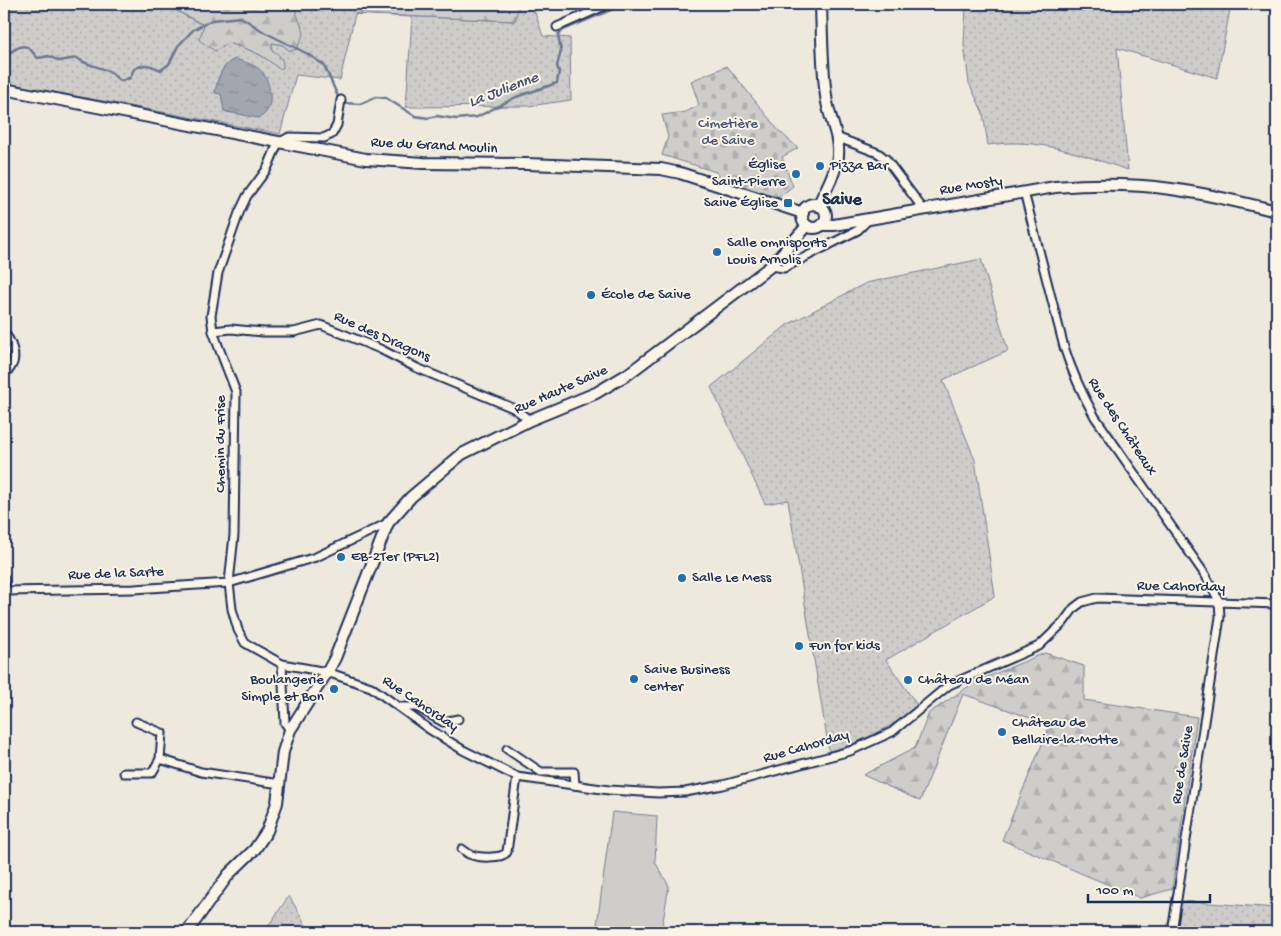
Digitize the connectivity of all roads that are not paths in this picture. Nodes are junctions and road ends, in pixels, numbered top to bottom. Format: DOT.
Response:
graph roads {
  1 [pos="610,4"];
  2 [pos="821,4"];
  3 [pos="557,27"];
  4 [pos="4,89"];
  5 [pos="341,102"];
  6 [pos="836,137"];
  7 [pos="278,143"];
  8 [pos="1024,192"];
  9 [pos="818,206"];
  10 [pos="923,209"];
  11 [pos="1277,210"];
  12 [pos="803,213"];
  13 [pos="869,219"];
  14 [pos="823,220"];
  15 [pos="807,226"];
  16 [pos="771,266"];
  17 [pos="213,330"];
  18 [pos="4,333"];
  19 [pos="4,375"];
  20 [pos="530,420"];
  21 [pos="388,522"];
  22 [pos="4,578"];
  23 [pos="228,584"];
  24 [pos="4,591"];
  25 [pos="1219,601"];
  26 [pos="1277,604"];
  27 [pos="282,664"];
  28 [pos="327,672"];
  29 [pos="399,707"];
  30 [pos="458,719"];
  31 [pos="136,722"];
  32 [pos="290,730"];
  33 [pos="507,749"];
  34 [pos="160,759"];
  35 [pos="124,774"];
  36 [pos="517,777"];
  37 [pos="280,784"];
  38 [pos="575,785"];
  39 [pos="462,850"];
  40 [pos="187,932"];
  41 [pos="1172,932"];
  1 -- 3 [label="street"];
  2 -- 6 [label="street"];
  4 -- 7 [label="street, Rue du Grand Moulin"];
  5 -- 7 [label="street"];
  6 -- 9 [label="street"];
  6 -- 10 [label="street, Rue Mosty"];
  7 -- 12 [label="street, Rue du Grand Moulin"];
  7 -- 17 [label="street, Chemin du Frise"];
  8 -- 10 [label="street, Rue Mosty"];
  8 -- 11 [label="street, Rue Mosty"];
  8 -- 25 [label="street, Rue des Châteaux"];
  9 -- 12 [label="street"];
  9 -- 14 [label="street"];
  10 -- 13 [label="street, Rue Mosty"];
  12 -- 15 [label="street"];
  13 -- 14 [label="street, Rue Mosty"];
  13 -- 16 [label="street, Rue Mosty"];
  14 -- 15 [label="street"];
  15 -- 16 [label="street"];
  16 -- 20 [label="street, Rue Haute Saive"];
  17 -- 20 [label="street, Rue des Dragons"];
  17 -- 23 [label="street, Chemin du Frise"];
  18 -- 19 [label="street"];
  20 -- 21 [label="street, Rue Haute Saive"];
  21 -- 23 [label="street, Rue Haute Saive"];
  21 -- 28 [label="street, Rue Haute Saive"];
  22 -- 24 [label="street"];
  23 -- 24 [label="street, Rue de la Sarte"];
  23 -- 27 [label="street"];
  25 -- 26 [label="street, Rue Cahorday"];
  25 -- 38 [label="street, Rue Cahorday"];
  25 -- 41 [label="street, Rue de Saive"];
  27 -- 28 [label="street"];
  27 -- 32 [label="street"];
  28 -- 29 [label="street, Rue Cahorday"];
  28 -- 32 [label="street, Rue Haute Saive"];
  29 -- 30 [label="street"];
  29 -- 36 [label="street, Rue Cahorday"];
  31 -- 34 [label="street"];
  32 -- 37 [label="street, Rue Haute Saive"];
  33 -- 38 [label="street"];
  34 -- 35 [label="street"];
  34 -- 37 [label="street"];
  36 -- 38 [label="street, Rue Cahorday"];
  36 -- 39 [label="street"];
  37 -- 40 [label="street, Rue Haute Saive"];
}
